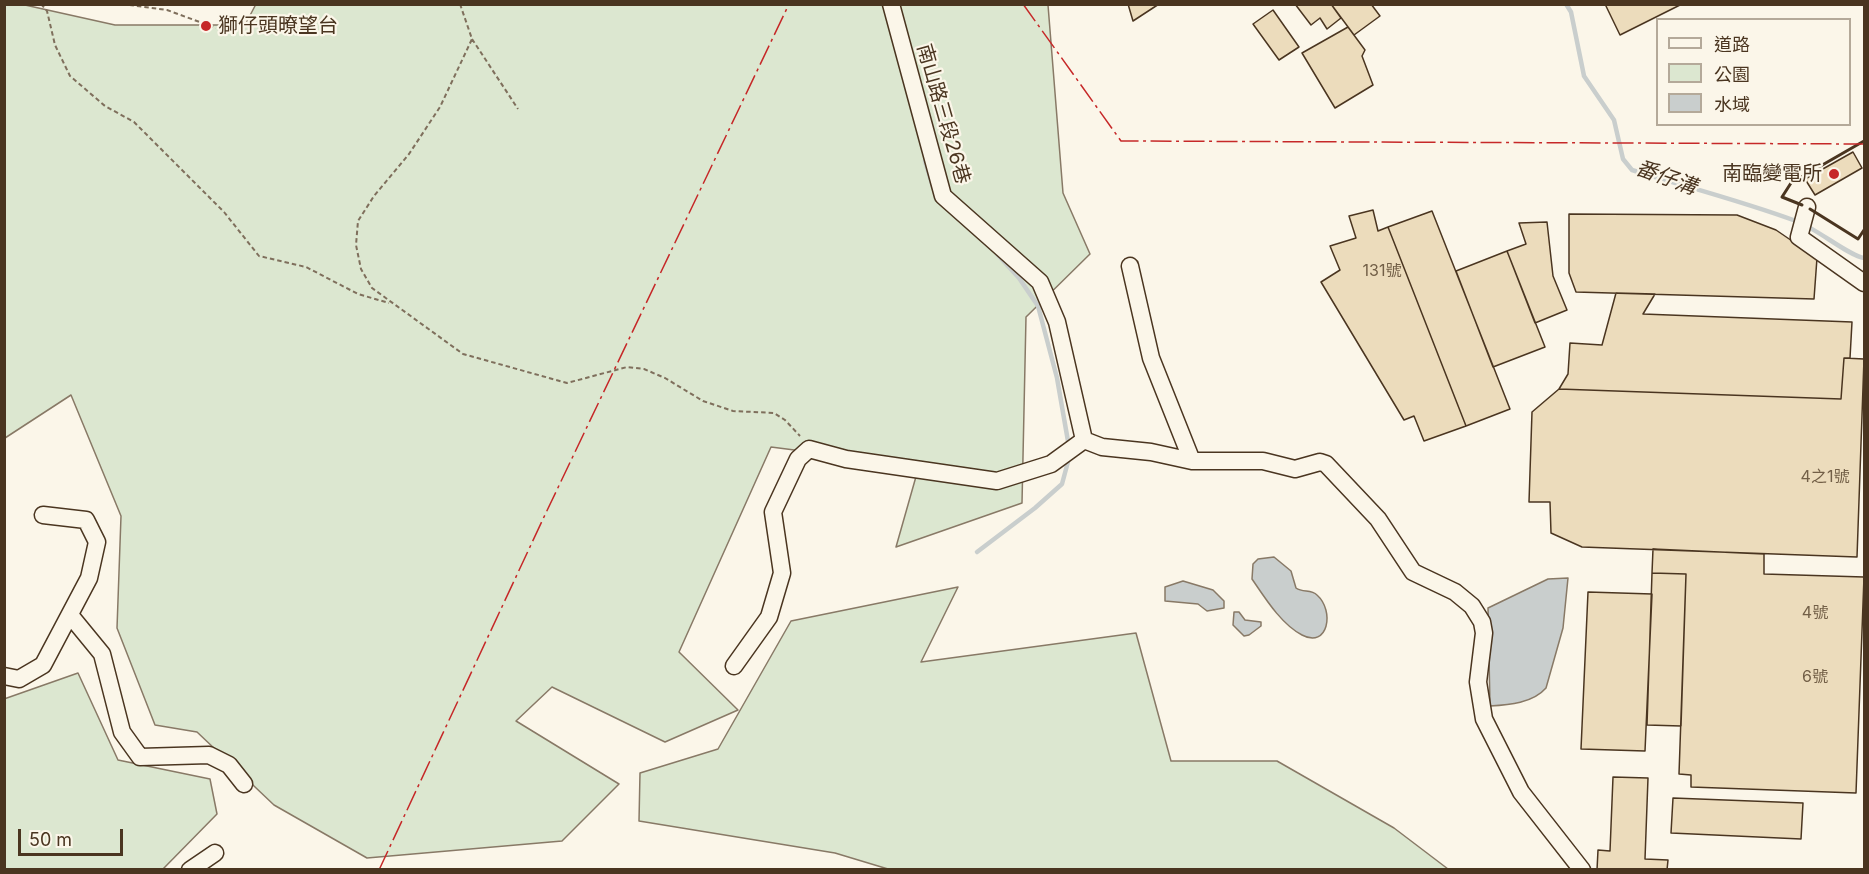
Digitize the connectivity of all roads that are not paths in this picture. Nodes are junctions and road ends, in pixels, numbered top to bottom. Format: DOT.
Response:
graph roads {
  1 [pos="891,4"];
  2 [pos="1807,207"];
  3 [pos="1130,266"];
  4 [pos="1864,283"];
  5 [pos="1084,440"];
  6 [pos="1192,461"];
  7 [pos="43,515"];
  8 [pos="70,615"];
  9 [pos="734,666"];
  10 [pos="4,676"];
  11 [pos="244,784"];
  12 [pos="215,854"];
  13 [pos="190,870"];
  14 [pos="1582,870"];
  1 -- 5 [label="lane, 南山路三段26巷"];
  2 -- 4 [label="lane"];
  3 -- 6 [label="lane"];
  5 -- 6 [label="lane"];
  5 -- 9 [label="lane"];
  6 -- 14 [label="lane"];
  7 -- 8 [label="lane"];
  8 -- 10 [label="lane"];
  8 -- 11 [label="lane"];
  12 -- 13 [label="lane"];
}
